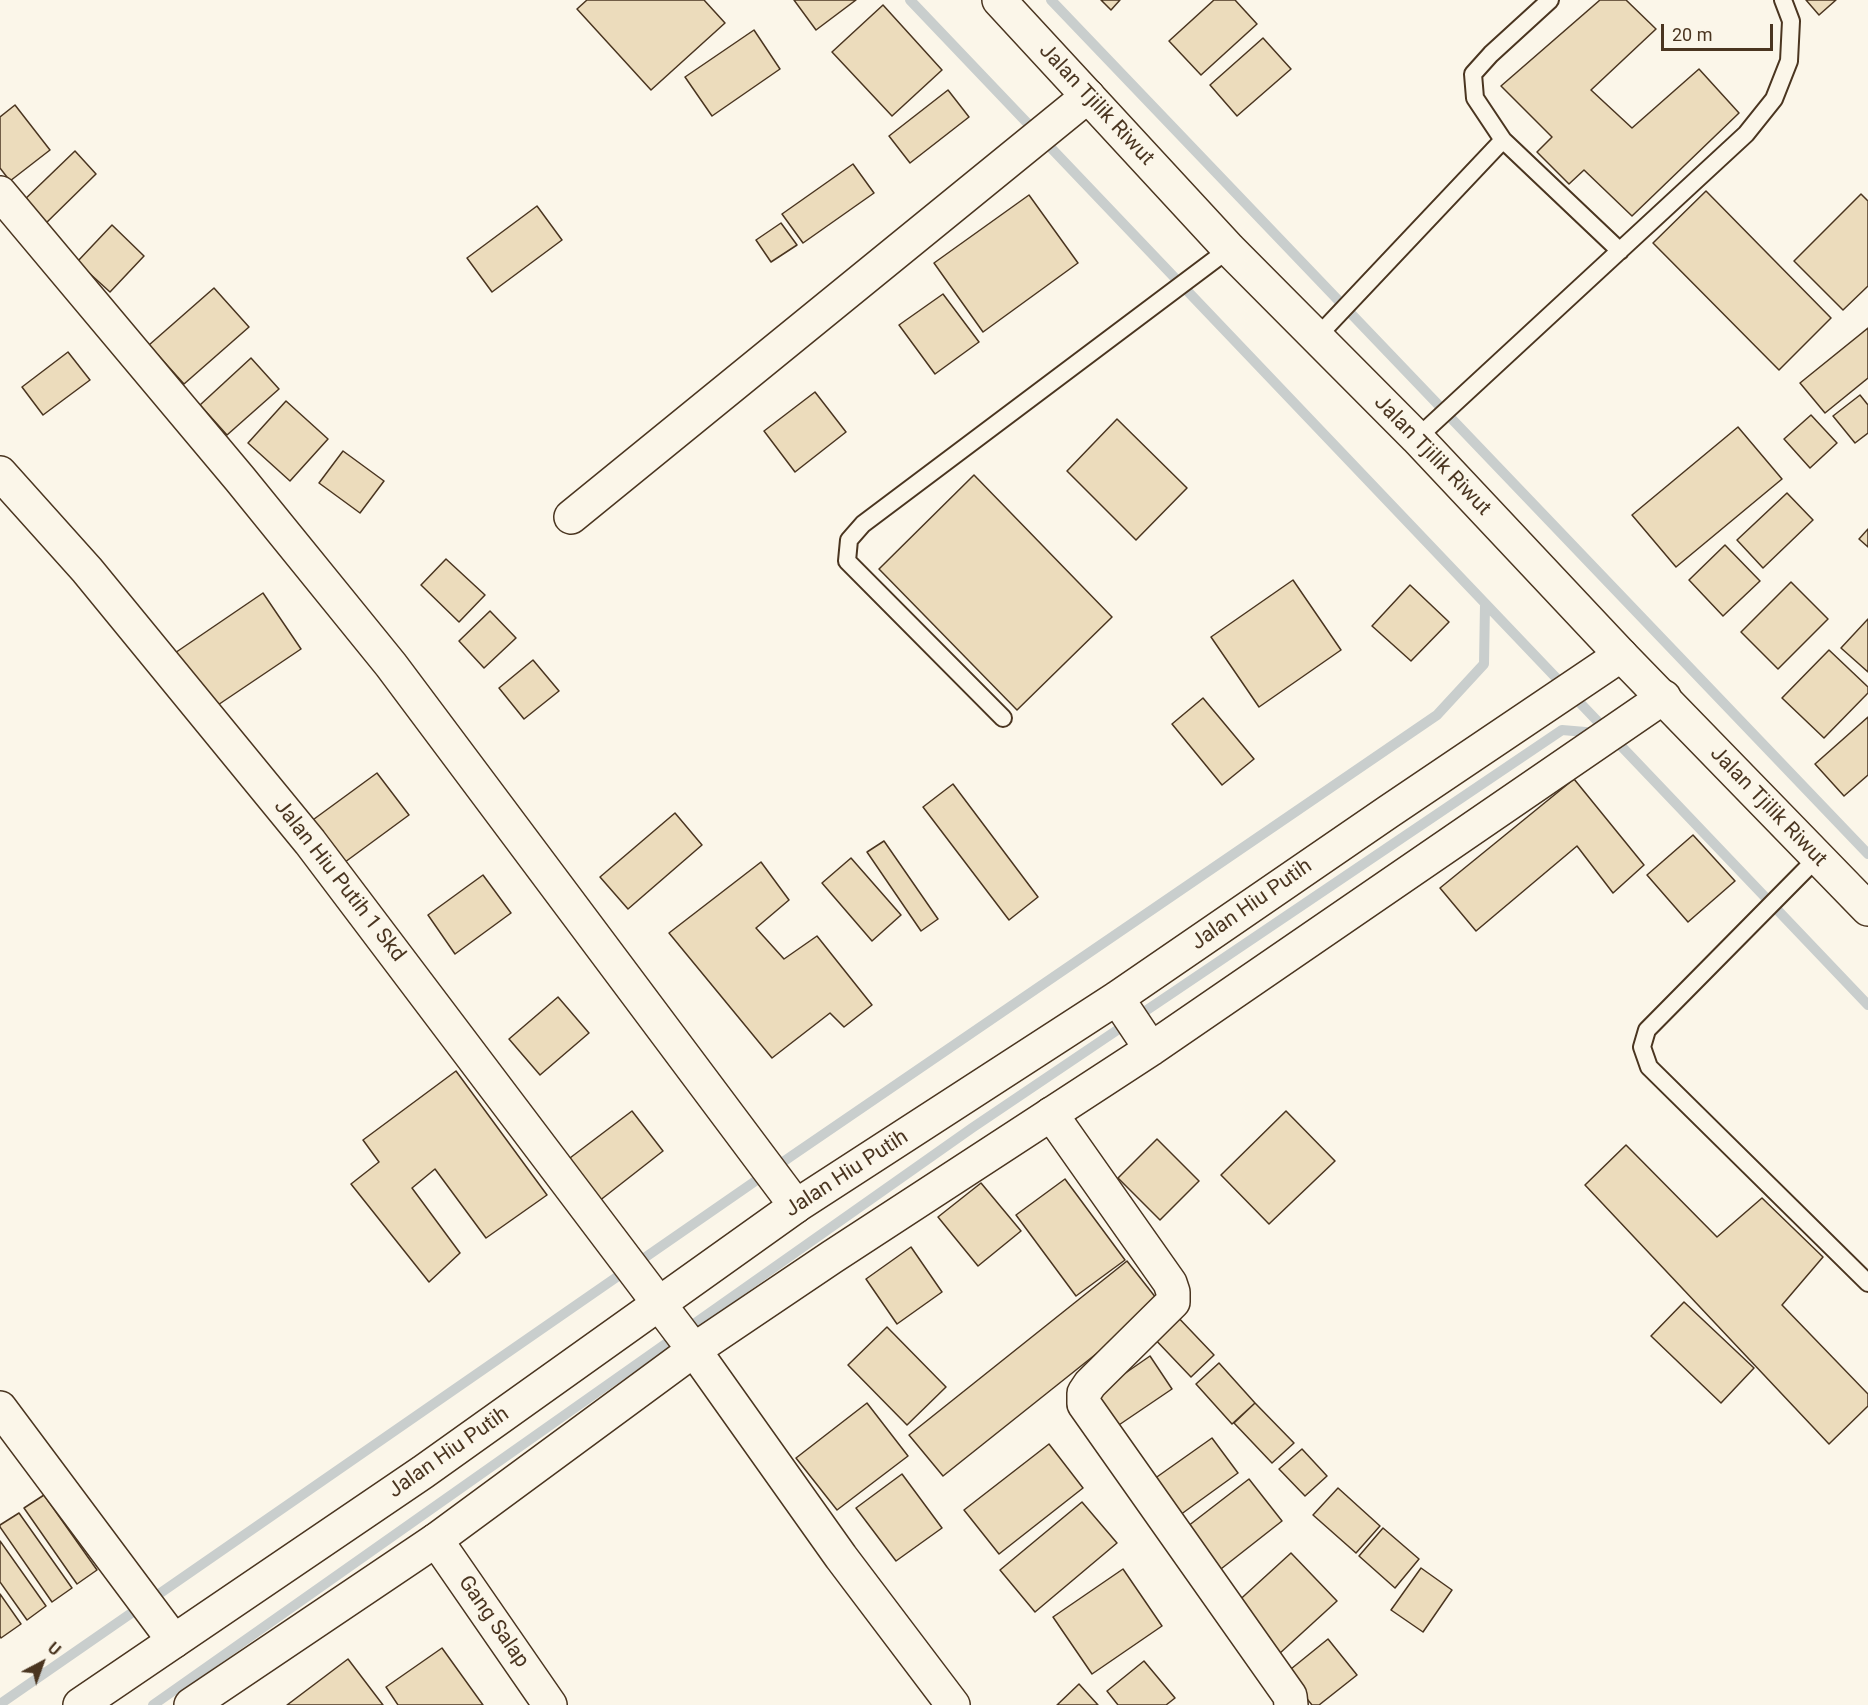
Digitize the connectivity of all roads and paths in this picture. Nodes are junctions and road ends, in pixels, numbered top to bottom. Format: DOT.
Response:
graph roads {
  1 [pos="999,0"];
  2 [pos="1550,0"];
  3 [pos="1784,0"];
  4 [pos="1088,96"];
  5 [pos="1503,140"];
  6 [pos="0,193"];
  7 [pos="1229,249"];
  8 [pos="1620,251"];
  9 [pos="1316,338"];
  10 [pos="1417,438"];
  11 [pos="0,473"];
  12 [pos="571,517"];
  13 [pos="1621,655"];
  14 [pos="1664,697"];
  15 [pos="1003,718"];
  16 [pos="1817,858"];
  17 [pos="1868,909"];
  18 [pos="1117,998"];
  19 [pos="1151,1049"];
  20 [pos="1051,1114"];
  21 [pos="796,1206"];
  22 [pos="1868,1283"];
  23 [pos="660,1305"];
  24 [pos="694,1350"];
  25 [pos="0,1408"];
  26 [pos="436,1540"];
  27 [pos="174,1641"];
  28 [pos="81,1705"];
  29 [pos="191,1705"];
  30 [pos="550,1705"];
  31 [pos="953,1705"];
  32 [pos="1291,1705"];
  1 -- 4 [label="main road, Jalan Tjilik Riwut"];
  2 -- 5 [label="lane"];
  3 -- 8 [label="lane"];
  4 -- 7 [label="main road, Jalan Tjilik Riwut"];
  4 -- 12 [label="main road"];
  5 -- 8 [label="lane"];
  5 -- 9 [label="lane"];
  6 -- 21 [label="main road"];
  7 -- 9 [label="main road, Jalan Tjilik Riwut"];
  7 -- 15 [label="lane"];
  8 -- 10 [label="lane"];
  9 -- 10 [label="main road, Jalan Tjilik Riwut"];
  10 -- 13 [label="main road, Jalan Tjilik Riwut"];
  11 -- 23 [label="main road, Jalan Hiu Putih 1 Skd"];
  13 -- 14 [label="main road, Jalan Tjilik Riwut"];
  13 -- 18 [label="main road, Jalan Hiu Putih"];
  14 -- 16 [label="main road, Jalan Tjilik Riwut"];
  14 -- 19 [label="main road"];
  16 -- 17 [label="main road, Jalan Tjilik Riwut"];
  16 -- 22 [label="lane"];
  18 -- 19 [label="main road"];
  18 -- 21 [label="main road, Jalan Hiu Putih"];
  19 -- 20 [label="main road"];
  20 -- 24 [label="main road"];
  20 -- 32 [label="main road"];
  21 -- 23 [label="main road, Jalan Hiu Putih"];
  23 -- 24 [label="main road, Jalan Hiu Putih 1 Skd"];
  23 -- 27 [label="main road, Jalan Hiu Putih"];
  24 -- 26 [label="main road"];
  24 -- 31 [label="main road, Jalan Hiu Putih 1 Skd"];
  25 -- 27 [label="main road"];
  26 -- 29 [label="main road"];
  26 -- 30 [label="main road, Gang Salap"];
  27 -- 28 [label="main road, Jalan Hiu Putih"];
}
